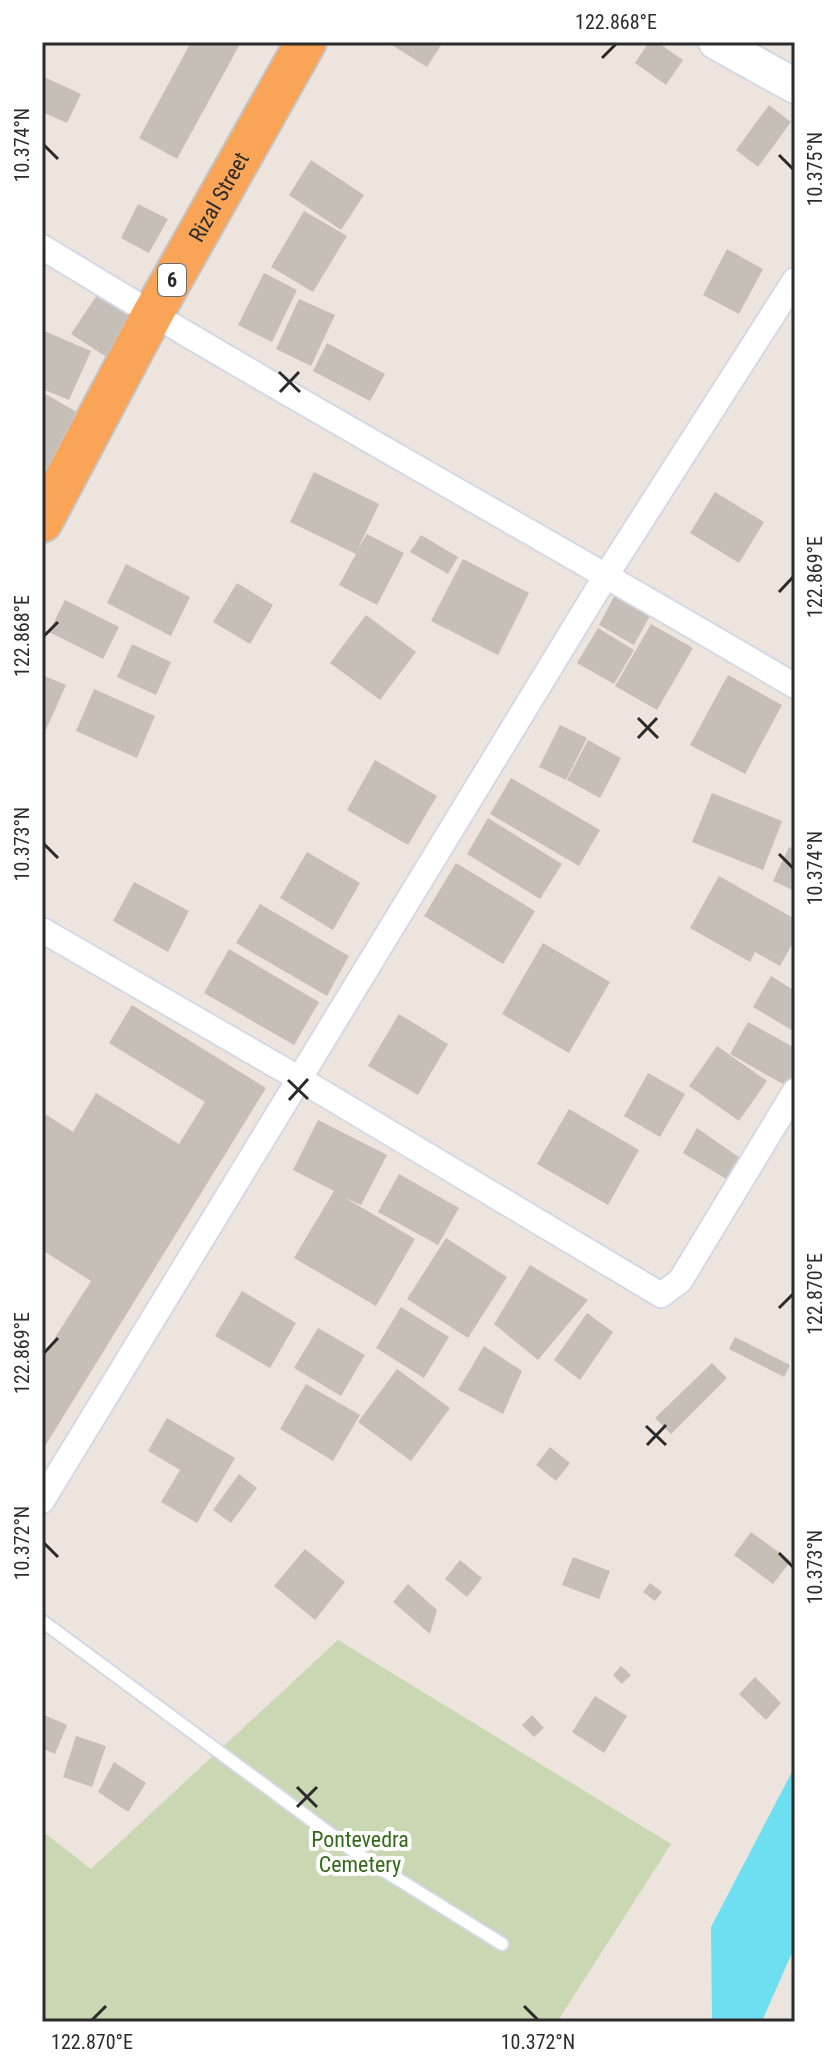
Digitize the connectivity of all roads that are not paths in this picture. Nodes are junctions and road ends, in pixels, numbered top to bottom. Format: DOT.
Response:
graph roads {
  1 [pos="306,42"];
  2 [pos="716,42"];
  3 [pos="795,86"];
  4 [pos="42,247"];
  5 [pos="795,280"];
  6 [pos="152,315"];
  7 [pos="42,522"];
  8 [pos="607,574"];
  9 [pos="795,686"];
  10 [pos="42,930"];
  11 [pos="298,1078"];
  12 [pos="795,1091"];
  13 [pos="42,1501"];
  14 [pos="42,1621"];
  15 [pos="502,1944"];
  1 -- 6 [label="highway, Rizal Street / 6"];
  2 -- 3 [label="main road"];
  4 -- 6 [label="street"];
  5 -- 8 [label="street"];
  6 -- 7 [label="highway, Rizal Street / 6"];
  6 -- 8 [label="street"];
  8 -- 9 [label="street"];
  8 -- 11 [label="street"];
  10 -- 11 [label="street"];
  11 -- 12 [label="street"];
  11 -- 13 [label="street"];
  14 -- 15 [label="lane"];
}
